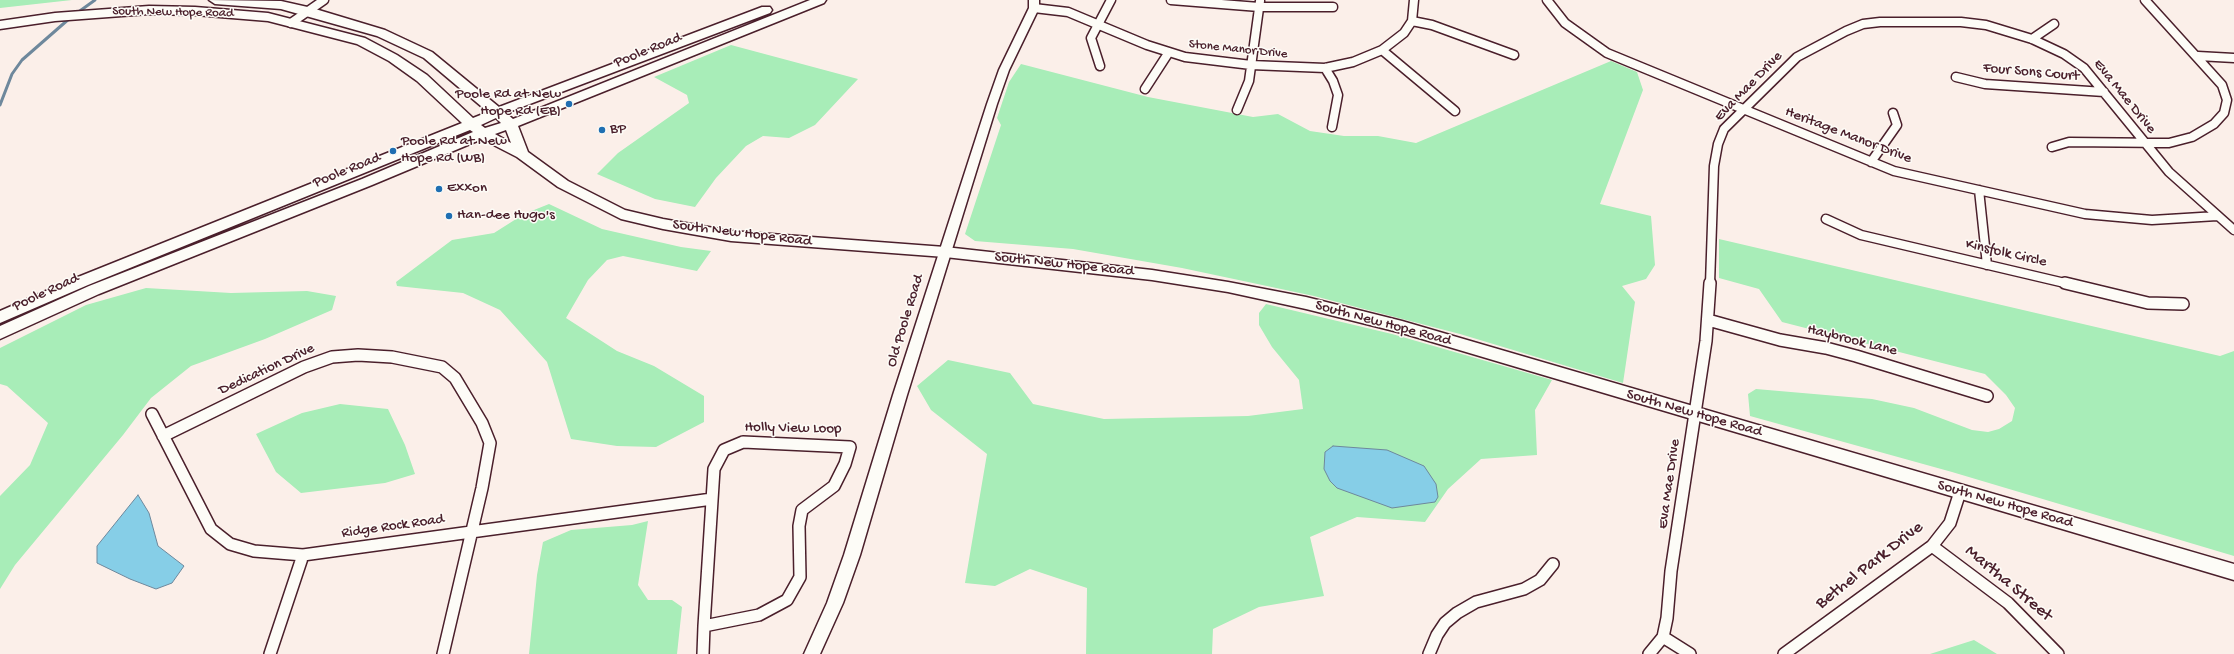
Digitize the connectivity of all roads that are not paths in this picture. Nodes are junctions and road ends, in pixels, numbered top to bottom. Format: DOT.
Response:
graph roads {
  1 [pos="140,0"];
  2 [pos="215,0"];
  3 [pos="324,0"];
  4 [pos="791,0"];
  5 [pos="820,0"];
  6 [pos="1112,0"];
  7 [pos="1171,0"];
  8 [pos="1414,0"];
  9 [pos="1548,0"];
  10 [pos="2145,0"];
  11 [pos="1260,3"];
  12 [pos="1034,4"];
  13 [pos="1333,7"];
  14 [pos="308,11"];
  15 [pos="0,15"];
  16 [pos="1412,21"];
  17 [pos="291,23"];
  18 [pos="1099,24"];
  19 [pos="2054,24"];
  20 [pos="0,25"];
  21 [pos="2032,39"];
  22 [pos="1382,50"];
  23 [pos="1169,52"];
  24 [pos="1514,55"];
  25 [pos="2198,56"];
  26 [pos="2234,58"];
  27 [pos="1251,65"];
  28 [pos="1100,66"];
  29 [pos="1325,68"];
  30 [pos="1956,77"];
  31 [pos="1145,89"];
  32 [pos="2104,92"];
  33 [pos="1743,109"];
  34 [pos="1237,110"];
  35 [pos="1455,111"];
  36 [pos="498,112"];
  37 [pos="1893,112"];
  38 [pos="471,124"];
  39 [pos="511,124"];
  40 [pos="1332,127"];
  41 [pos="484,134"];
  42 [pos="2145,144"];
  43 [pos="2052,147"];
  44 [pos="522,154"];
  45 [pos="1871,162"];
  46 [pos="1979,190"];
  47 [pos="2217,216"];
  48 [pos="1826,219"];
  49 [pos="2234,230"];
  50 [pos="945,252"];
  51 [pos="1987,265"];
  52 [pos="89,285"];
  53 [pos="2183,304"];
  54 [pos="0,317"];
  55 [pos="1708,320"];
  56 [pos="0,333"];
  57 [pos="1988,396"];
  58 [pos="152,414"];
  59 [pos="1694,414"];
  60 [pos="163,436"];
  61 [pos="1960,492"];
  62 [pos="712,499"];
  63 [pos="472,532"];
  64 [pos="1932,546"];
  65 [pos="303,555"];
  66 [pos="1553,564"];
  67 [pos="2234,572"];
  68 [pos="704,626"];
  69 [pos="1662,637"];
  70 [pos="270,654"];
  71 [pos="443,654"];
  72 [pos="703,654"];
  73 [pos="812,654"];
  74 [pos="1429,654"];
  75 [pos="1649,654"];
  76 [pos="1690,654"];
  77 [pos="1784,654"];
  78 [pos="2058,654"];
  1 -- 15 [label="main road, South New Hope Road"];
  2 -- 14 [label="main road, South New Hope Road"];
  3 -- 14 [label="street"];
  4 -- 36 [label="main road, Poole Road"];
  5 -- 39 [label="main road, Poole Road"];
  6 -- 18 [label="street"];
  7 -- 11 [label="street"];
  8 -- 16 [label="street"];
  9 -- 33 [label="street, Heritage Manor Drive"];
  10 -- 25 [label="street"];
  11 -- 13 [label="street"];
  11 -- 27 [label="street"];
  12 -- 18 [label="street, Stone Manor Drive"];
  12 -- 50 [label="street, Old Poole Road"];
  14 -- 17 [label="street"];
  14 -- 36 [label="main road, South New Hope Road"];
  16 -- 22 [label="street, Stone Manor Drive"];
  16 -- 24 [label="street"];
  17 -- 20 [label="main road, South New Hope Road"];
  17 -- 38 [label="main road, South New Hope Road"];
  18 -- 23 [label="street, Stone Manor Drive"];
  18 -- 28 [label="street"];
  19 -- 21 [label="street"];
  21 -- 32 [label="street, Eva Mae Drive"];
  21 -- 33 [label="street, Eva Mae Drive"];
  22 -- 29 [label="street, Stone Manor Drive"];
  22 -- 35 [label="street"];
  23 -- 27 [label="street, Stone Manor Drive"];
  23 -- 31 [label="street"];
  25 -- 26 [label="street"];
  25 -- 42 [label="street"];
  27 -- 29 [label="street, Stone Manor Drive"];
  27 -- 34 [label="street"];
  29 -- 40 [label="street"];
  30 -- 32 [label="street, Four Sons Court"];
  32 -- 42 [label="street, Eva Mae Drive"];
  33 -- 45 [label="street, Heritage Manor Drive"];
  33 -- 55 [label="street, Eva Mae Drive"];
  36 -- 38 [label="main road, Poole Road"];
  36 -- 39 [label="main road, South New Hope Road"];
  37 -- 45 [label="street"];
  38 -- 41 [label="main road, South New Hope Road"];
  38 -- 52 [label="main road, Poole Road"];
  39 -- 41 [label="main road, Poole Road"];
  39 -- 44 [label="main road, South New Hope Road"];
  41 -- 44 [label="main road, South New Hope Road"];
  41 -- 52 [label="main road, Poole Road"];
  42 -- 43 [label="street"];
  42 -- 47 [label="street, Eva Mae Drive"];
  44 -- 50 [label="main road, South New Hope Road"];
  45 -- 46 [label="street, Heritage Manor Drive"];
  46 -- 47 [label="street, Heritage Manor Drive"];
  46 -- 51 [label="street"];
  47 -- 49 [label="street, Eva Mae Drive"];
  48 -- 51 [label="street, Kinsfolk Circle"];
  50 -- 59 [label="main road, South New Hope Road"];
  50 -- 73 [label="street, Old Poole Road"];
  51 -- 53 [label="street, Kinsfolk Circle"];
  52 -- 54 [label="main road, Poole Road"];
  52 -- 56 [label="main road, Poole Road"];
  55 -- 57 [label="street, Haybrook Lane"];
  55 -- 59 [label="street, Eva Mae Drive"];
  58 -- 60 [label="street, Ridge Rock Road"];
  59 -- 61 [label="main road, South New Hope Road"];
  59 -- 69 [label="street, Eva Mae Drive"];
  60 -- 63 [label="street, Dedication Drive"];
  60 -- 65 [label="street, Ridge Rock Road"];
  61 -- 64 [label="street, Bethel Park Drive"];
  61 -- 67 [label="main road, South New Hope Road"];
  62 -- 63 [label="street, Ridge Rock Road"];
  62 -- 68 [label="street, Holly View Loop"];
  62 -- 68 [label="street, Holly View Loop"];
  63 -- 65 [label="street, Ridge Rock Road"];
  63 -- 71 [label="street, Dedication Drive"];
  64 -- 77 [label="street, Bethel Park Drive"];
  64 -- 78 [label="street, Martha Street"];
  65 -- 70 [label="street"];
  66 -- 74 [label="street"];
  68 -- 72 [label="street, Holly View Loop"];
  69 -- 75 [label="street, Eva Mae Drive"];
  69 -- 76 [label="street"];
}
